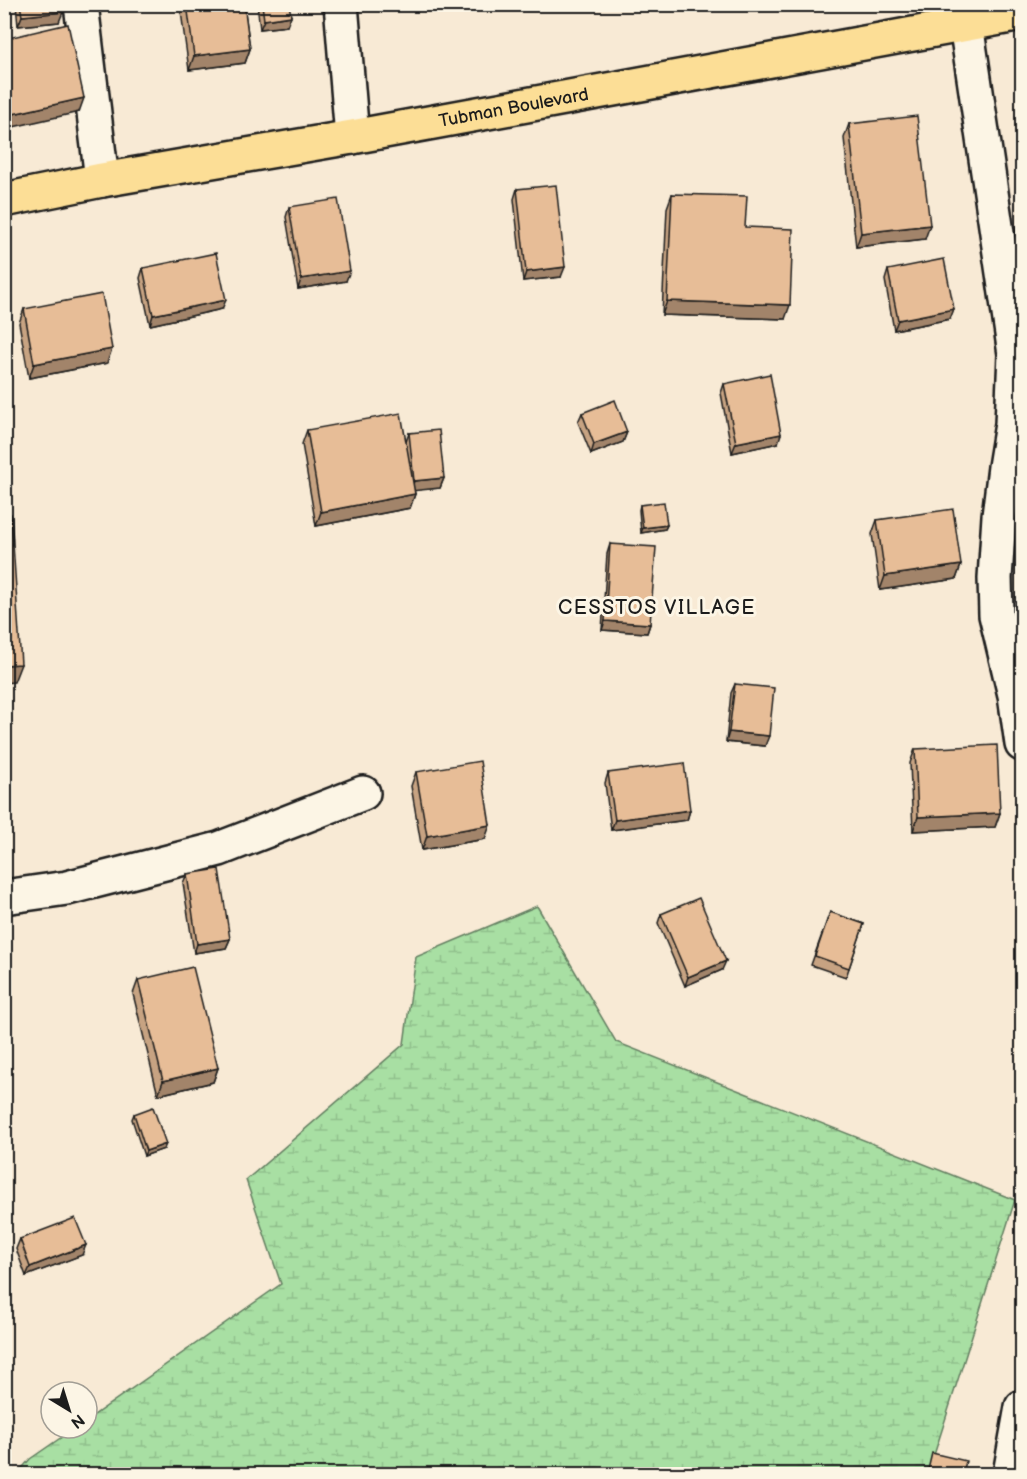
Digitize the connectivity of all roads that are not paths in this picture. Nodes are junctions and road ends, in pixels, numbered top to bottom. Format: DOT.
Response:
graph roads {
  1 [pos="81,4"];
  2 [pos="341,4"];
  3 [pos="1023,14"];
  4 [pos="966,24"];
  5 [pos="352,136"];
  6 [pos="102,180"];
  7 [pos="4,200"];
  8 [pos="1023,744"];
  9 [pos="363,793"];
  10 [pos="4,897"];
  11 [pos="1023,1407"];
  12 [pos="1010,1474"];
  1 -- 6 [label="street"];
  2 -- 5 [label="street"];
  3 -- 4 [label="highway, Tubman Boulevard"];
  4 -- 5 [label="highway, Tubman Boulevard"];
  4 -- 8 [label="street"];
  5 -- 6 [label="highway, Tubman Boulevard"];
  6 -- 7 [label="highway, Tubman Boulevard"];
  9 -- 10 [label="street"];
  11 -- 12 [label="street"];
}
